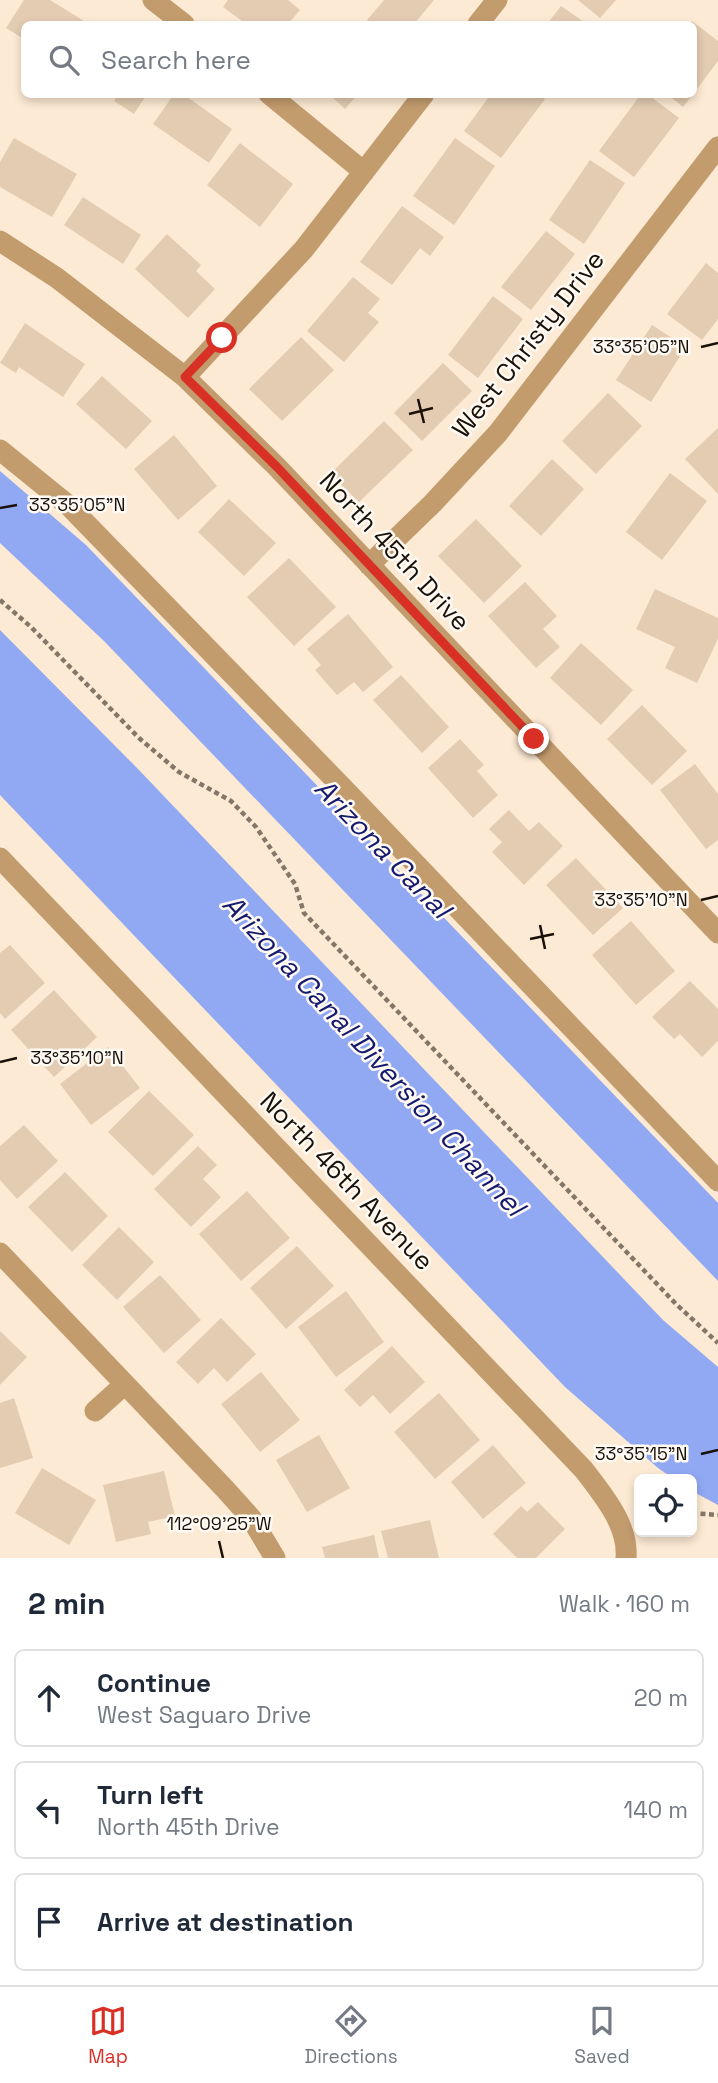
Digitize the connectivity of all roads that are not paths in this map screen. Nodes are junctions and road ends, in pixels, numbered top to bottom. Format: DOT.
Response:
graph roads {
  1 [pos="497,0"];
  2 [pos="156,1"];
  3 [pos="180,21"];
  4 [pos="480,21"];
  5 [pos="274,98"];
  6 [pos="421,98"];
  7 [pos="718,147"];
  8 [pos="364,172"];
  9 [pos="0,241"];
  10 [pos="185,377"];
  11 [pos="0,450"];
  12 [pos="369,565"];
  13 [pos="0,858"];
  14 [pos="718,933"];
  15 [pos="718,1181"];
  16 [pos="0,1253"];
  17 [pos="125,1384"];
  18 [pos="95,1411"];
  19 [pos="275,1558"];
  20 [pos="626,1558"];
  1 -- 4 [label="street"];
  2 -- 3 [label="street"];
  5 -- 8 [label="street"];
  6 -- 8 [label="street"];
  7 -- 12 [label="street, West Christy Drive"];
  8 -- 10 [label="street"];
  9 -- 10 [label="street, North 45th Drive"];
  10 -- 12 [label="street, North 45th Drive"];
  11 -- 15 [label="street"];
  12 -- 14 [label="street, North 45th Drive"];
  13 -- 20 [label="street, North 46th Avenue"];
  16 -- 17 [label="street"];
  17 -- 18 [label="street"];
  17 -- 19 [label="street"];
}
